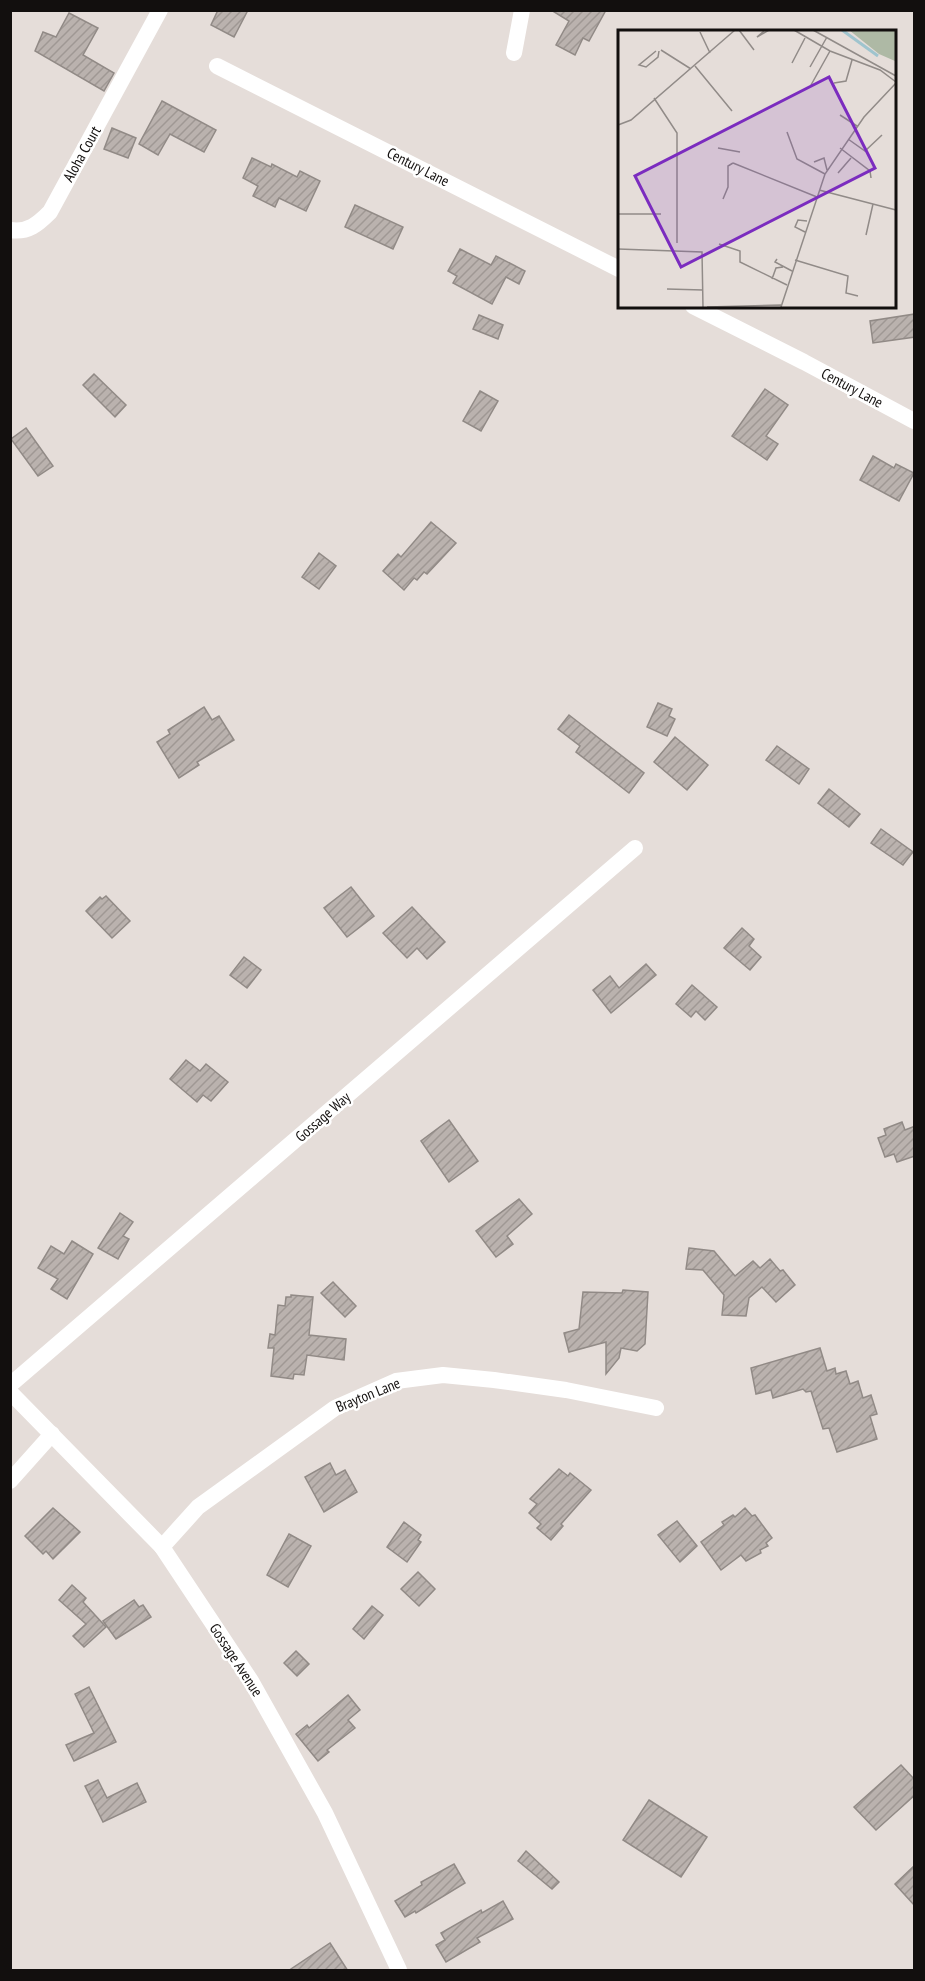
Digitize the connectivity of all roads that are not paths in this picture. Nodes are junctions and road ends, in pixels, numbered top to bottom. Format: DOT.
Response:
graph roads {
  1 [pos="160,10"];
  2 [pos="522,10"];
  3 [pos="514,53"];
  4 [pos="217,66"];
  5 [pos="10,230"];
  6 [pos="618,268"];
  7 [pos="697,308"];
  8 [pos="915,421"];
  9 [pos="635,848"];
  10 [pos="10,1385"];
  11 [pos="10,1392"];
  12 [pos="656,1408"];
  13 [pos="52,1434"];
  14 [pos="10,1481"];
  15 [pos="162,1547"];
  16 [pos="399,1971"];
  1 -- 5 [label="street, Aloha Court"];
  2 -- 3 [label="street"];
  4 -- 6 [label="street, Century Lane"];
  7 -- 8 [label="street, Century Lane"];
  9 -- 10 [label="street, Gossage Way"];
  11 -- 13 [label="street, Gossage Avenue"];
  12 -- 15 [label="street, Brayton Lane"];
  13 -- 14 [label="street"];
  13 -- 15 [label="street, Gossage Avenue"];
  15 -- 16 [label="street, Gossage Avenue"];
}
